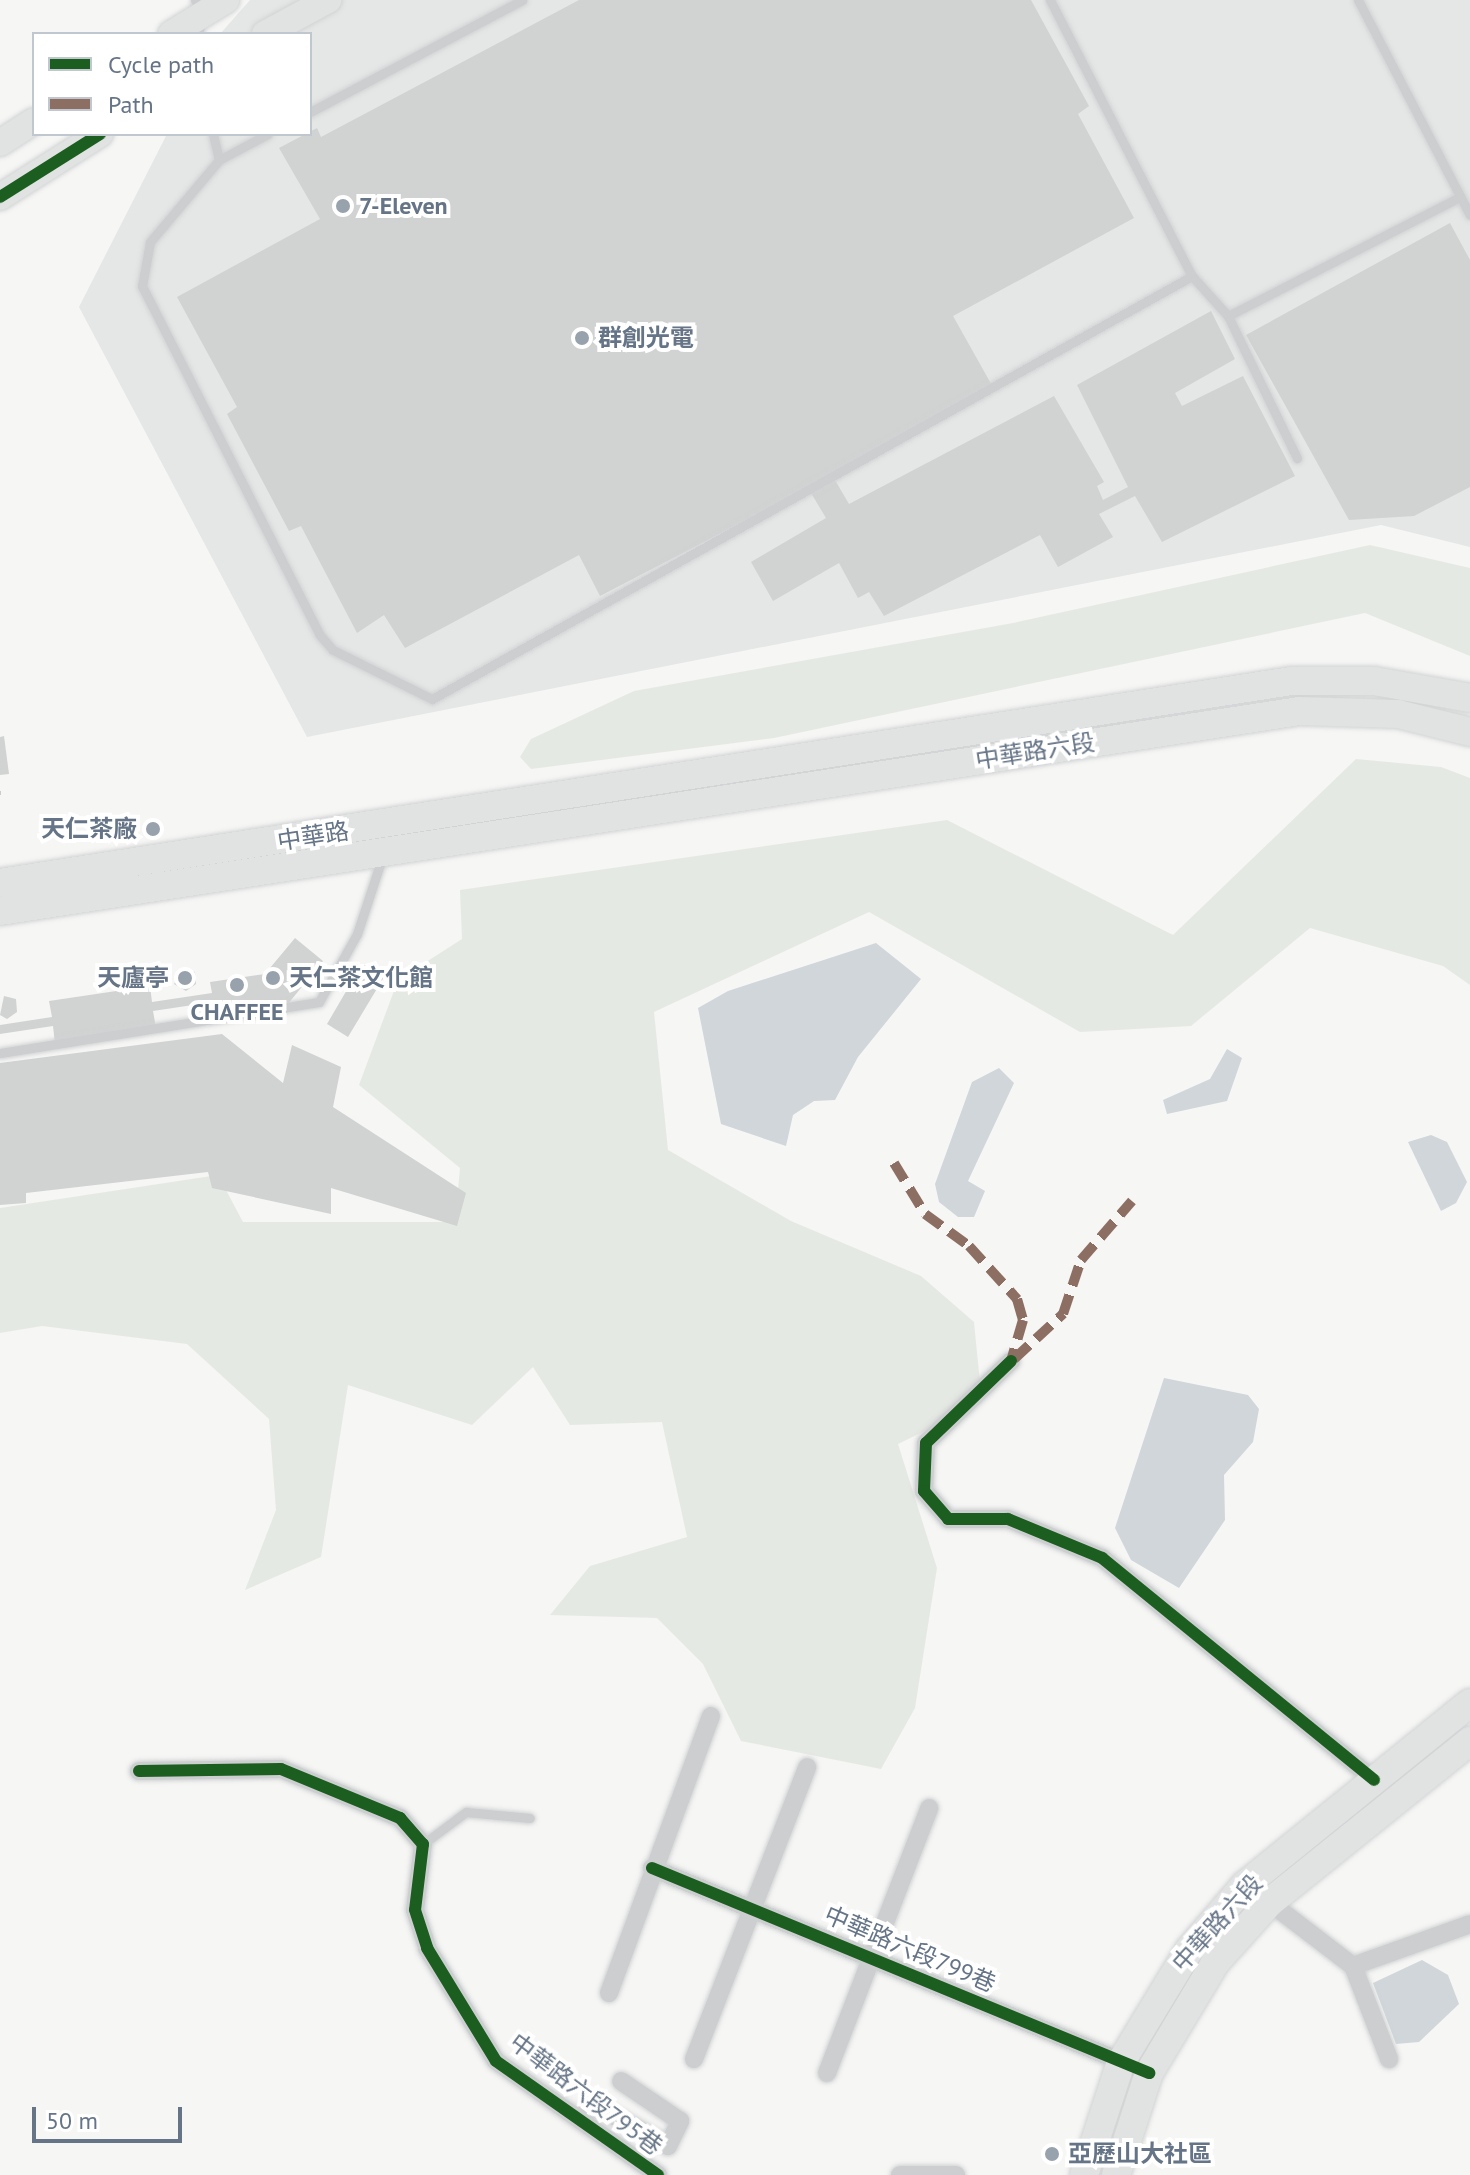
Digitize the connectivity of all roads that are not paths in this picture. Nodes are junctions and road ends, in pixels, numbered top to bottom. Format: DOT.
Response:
graph roads {
  1 [pos="226,0"];
  2 [pos="328,0"];
  3 [pos="522,0"];
  4 [pos="1050,0"];
  5 [pos="1358,0"];
  6 [pos="199,16"];
  7 [pos="174,32"];
  8 [pos="269,32"];
  9 [pos="312,111"];
  10 [pos="32,122"];
  11 [pos="97,136"];
  12 [pos="213,136"];
  13 [pos="264,136"];
  14 [pos="0,143"];
  15 [pos="219,160"];
  16 [pos="0,197"];
  17 [pos="1460,197"];
  18 [pos="1470,215"];
  19 [pos="1192,276"];
  20 [pos="1228,316"];
  21 [pos="1297,458"];
  22 [pos="1470,698"];
  23 [pos="1470,732"];
  24 [pos="626,784"];
  25 [pos="411,819"];
  26 [pos="599,819"];
  27 [pos="414,849"];
  28 [pos="384,854"];
  29 [pos="0,883"];
  30 [pos="80,885"];
  31 [pos="0,911"];
  32 [pos="0,1053"];
  33 [pos="1011,1361"];
  34 [pos="1470,1703"];
  35 [pos="711,1716"];
  36 [pos="1470,1741"];
  37 [pos="807,1767"];
  38 [pos="139,1771"];
  39 [pos="1374,1780"];
  40 [pos="929,1808"];
  41 [pos="530,1818"];
  42 [pos="423,1844"];
  43 [pos="652,1868"];
  44 [pos="1245,1885"];
  45 [pos="1270,1902"];
  46 [pos="755,1908"];
  47 [pos="1470,1924"];
  48 [pos="874,1958"];
  49 [pos="1353,1966"];
  50 [pos="609,1993"];
  51 [pos="694,2059"];
  52 [pos="1389,2059"];
  53 [pos="1121,2062"];
  54 [pos="827,2073"];
  55 [pos="1149,2073"];
  56 [pos="621,2081"];
  57 [pos="580,2120"];
  58 [pos="902,2174"];
  59 [pos="658,2175"];
  60 [pos="956,2175"];
  61 [pos="1084,2175"];
  62 [pos="1116,2175"];
  1 -- 6 [label="street"];
  2 -- 8 [label="street"];
  3 -- 9 [label="lane"];
  4 -- 19 [label="lane"];
  5 -- 17 [label="lane"];
  6 -- 7 [label="street"];
  10 -- 14 [label="street"];
  11 -- 16 [label="street"];
  12 -- 15 [label="lane"];
  13 -- 15 [label="lane"];
  15 -- 19 [label="lane"];
  17 -- 18 [label="lane"];
  17 -- 20 [label="lane"];
  19 -- 20 [label="lane"];
  20 -- 21 [label="lane"];
  22 -- 24 [label="main road, 中華路六段"];
  23 -- 26 [label="main road, 中華路六段"];
  24 -- 25 [label="main road, 中華路"];
  25 -- 27 [label="street"];
  25 -- 30 [label="main road, 中華路"];
  26 -- 27 [label="main road, 中華路"];
  27 -- 28 [label="main road, 中華路"];
  28 -- 30 [label="main road, 中華路"];
  28 -- 32 [label="lane"];
  29 -- 30 [label="main road, 中華路"];
  30 -- 31 [label="main road, 中華路"];
  33 -- 39 [label="street"];
  34 -- 39 [label="main road, 中華路六段"];
  35 -- 43 [label="street"];
  36 -- 45 [label="main road, 中華路六段"];
  37 -- 46 [label="street"];
  38 -- 42 [label="street"];
  39 -- 44 [label="main road, 中華路六段"];
  40 -- 48 [label="street"];
  41 -- 42 [label="lane"];
  42 -- 57 [label="street, 中華路六段795巷"];
  43 -- 46 [label="street, 中華路六段799巷"];
  43 -- 50 [label="street"];
  44 -- 45 [label="street"];
  44 -- 53 [label="main road, 中華路六段"];
  45 -- 49 [label="street"];
  45 -- 55 [label="main road, 中華路六段"];
  46 -- 48 [label="street, 中華路六段799巷"];
  46 -- 51 [label="street"];
  47 -- 49 [label="street"];
  48 -- 53 [label="street, 中華路六段799巷"];
  48 -- 54 [label="street"];
  49 -- 52 [label="street"];
  53 -- 55 [label="street, 中華路六段799巷"];
  53 -- 61 [label="main road, 中華路六段"];
  55 -- 62 [label="main road, 中華路六段"];
  56 -- 57 [label="street"];
  57 -- 59 [label="street, 中華路六段795巷"];
  58 -- 60 [label="street"];
}
